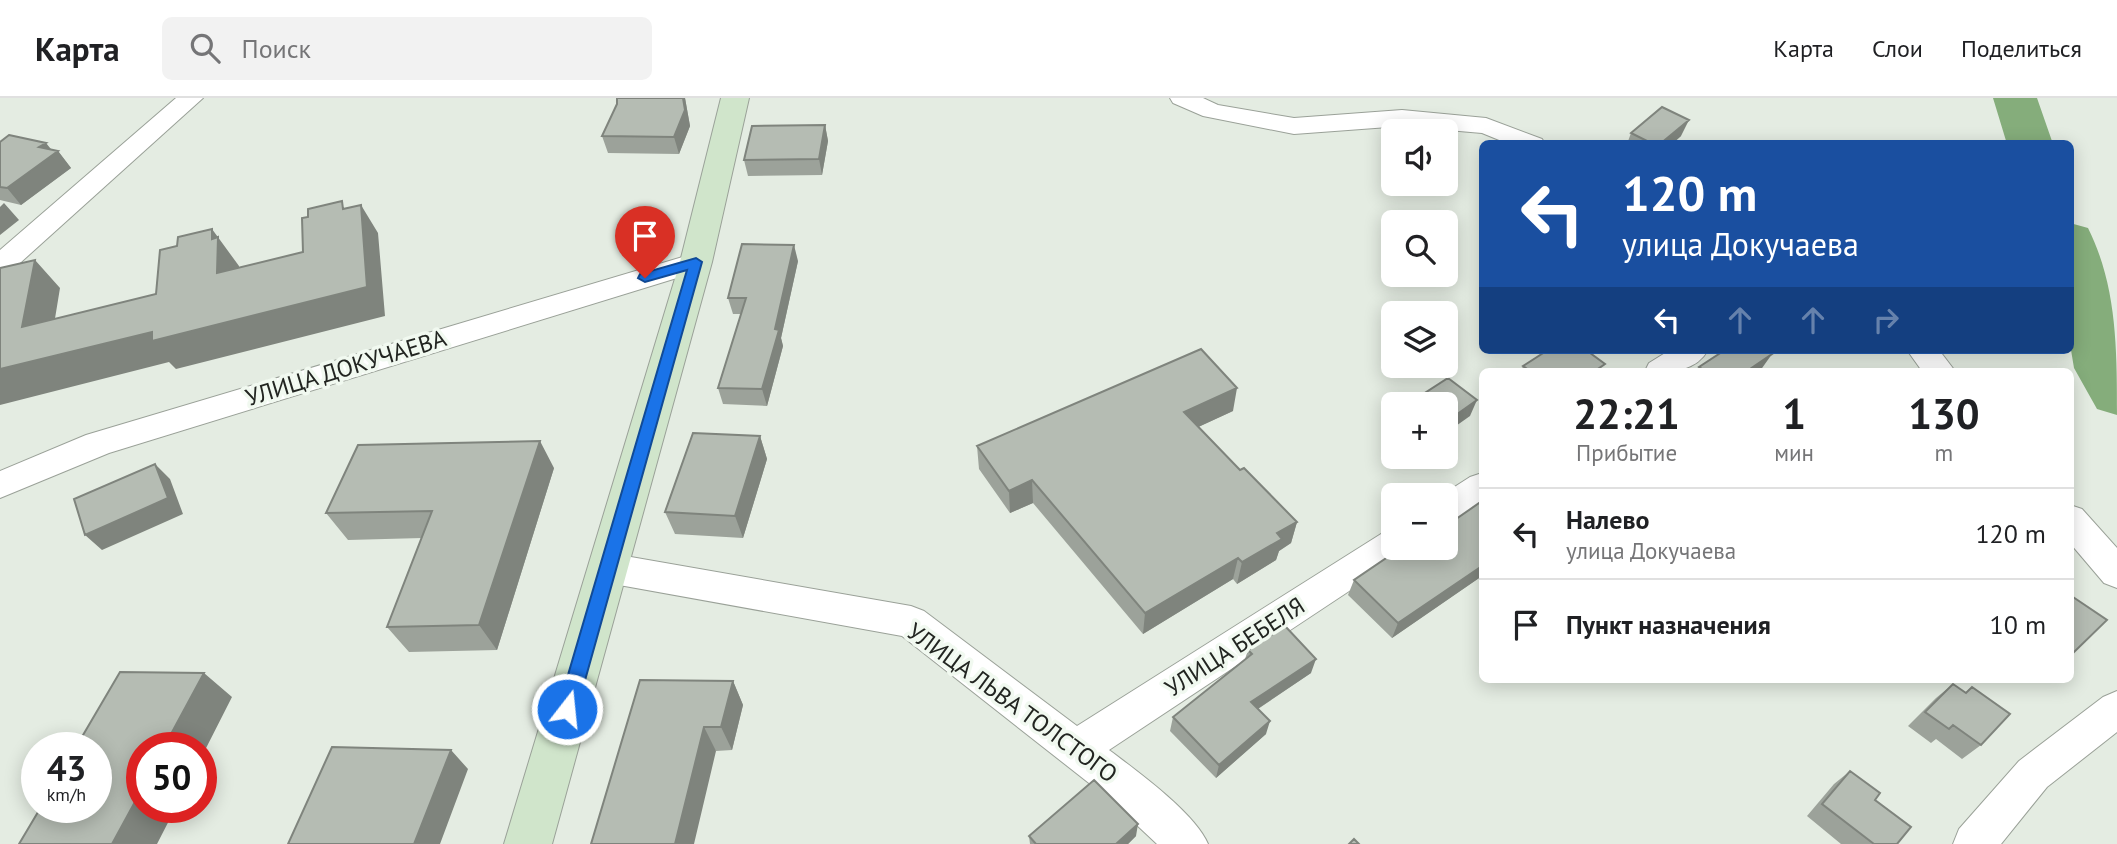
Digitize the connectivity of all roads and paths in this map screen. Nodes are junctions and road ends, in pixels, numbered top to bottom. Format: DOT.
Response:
graph roads {
  1 [pos="191,98"];
  2 [pos="735,98"];
  3 [pos="1182,98"];
  4 [pos="1522,140"];
  5 [pos="696,262"];
  6 [pos="0,265"];
  7 [pos="1687,354"];
  8 [pos="1925,354"];
  9 [pos="1665,368"];
  10 [pos="1937,368"];
  11 [pos="0,485"];
  12 [pos="1479,488"];
  13 [pos="1458,502"];
  14 [pos="2074,524"];
  15 [pos="1381,552"];
  16 [pos="608,568"];
  17 [pos="2117,573"];
  18 [pos="2117,709"];
  19 [pos="1076,749"];
  20 [pos="528,844"];
  21 [pos="1187,844"];
  22 [pos="1974,844"];
  1 -- 6 [label="street"];
  2 -- 5 [label="main road"];
  3 -- 4 [label="street"];
  5 -- 11 [label="street, УЛИЦА ДОКУЧАЕВА"];
  5 -- 16 [label="main road"];
  7 -- 9 [label="street"];
  8 -- 10 [label="street"];
  12 -- 13 [label="street"];
  14 -- 17 [label="street"];
  15 -- 19 [label="street, УЛИЦА БЕБЕЛЯ"];
  16 -- 19 [label="street, УЛИЦА ЛЬВА ТОЛСТОГО"];
  16 -- 20 [label="main road"];
  18 -- 22 [label="street"];
  19 -- 21 [label="street, УЛИЦА ЛЬВА ТОЛСТОГО"];
}
